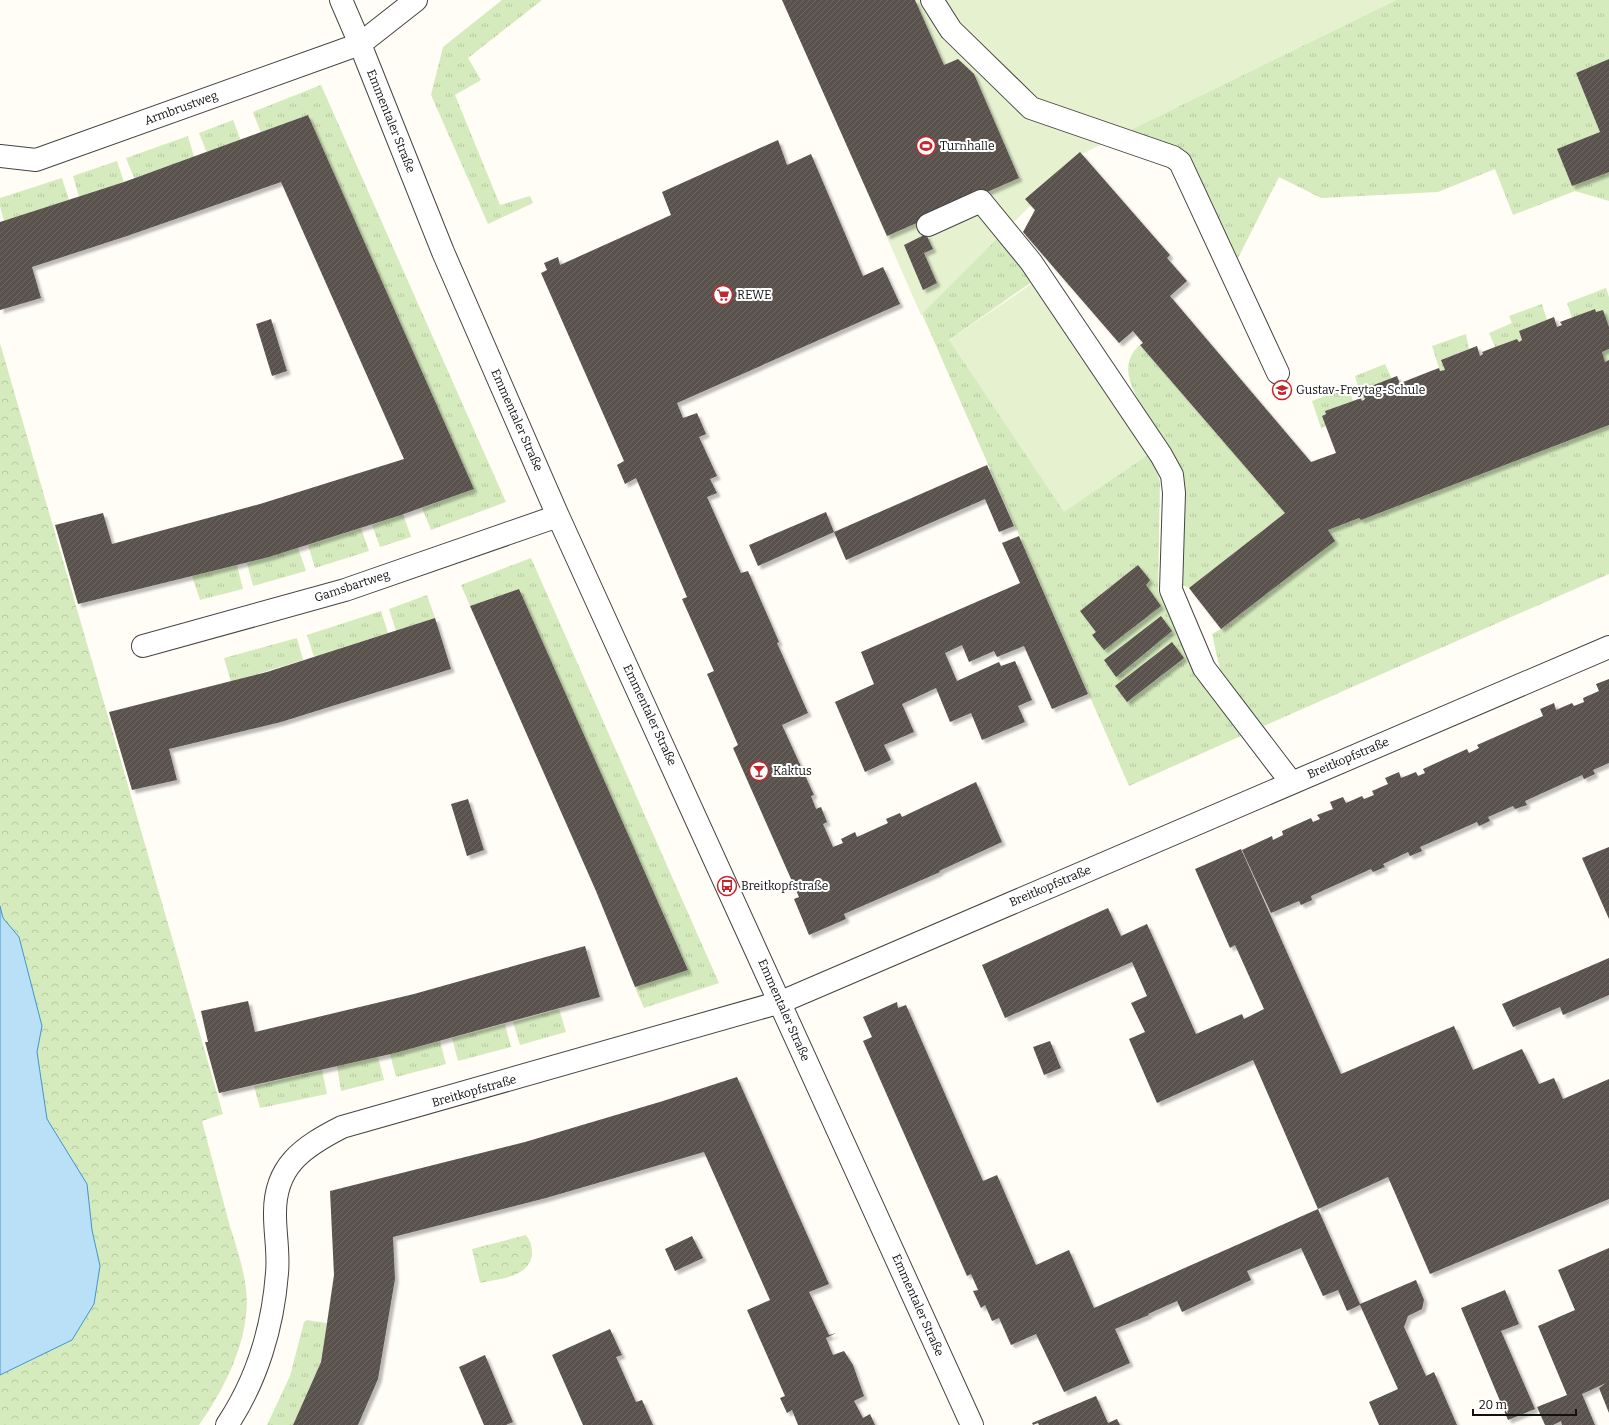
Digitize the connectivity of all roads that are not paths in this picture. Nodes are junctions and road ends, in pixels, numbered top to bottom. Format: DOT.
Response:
graph roads {
  1 [pos="341,0"];
  2 [pos="416,0"];
  3 [pos="932,0"];
  4 [pos="360,44"];
  5 [pos="0,156"];
  6 [pos="928,225"];
  7 [pos="1278,373"];
  8 [pos="558,516"];
  9 [pos="143,646"];
  10 [pos="1609,647"];
  11 [pos="1291,782"];
  12 [pos="781,1002"];
  13 [pos="227,1425"];
  14 [pos="972,1425"];
  1 -- 4 [label="street, Emmentaler Straße"];
  2 -- 4 [label="street, Armbrustweg"];
  3 -- 7 [label="street"];
  4 -- 5 [label="street, Armbrustweg"];
  4 -- 8 [label="street, Emmentaler Straße"];
  6 -- 11 [label="street"];
  8 -- 9 [label="street, Gamsbartweg"];
  8 -- 12 [label="street, Emmentaler Straße"];
  10 -- 11 [label="street, Breitkopfstraße"];
  11 -- 12 [label="street, Breitkopfstraße"];
  12 -- 13 [label="street, Breitkopfstraße"];
  12 -- 14 [label="street, Emmentaler Straße"];
}
